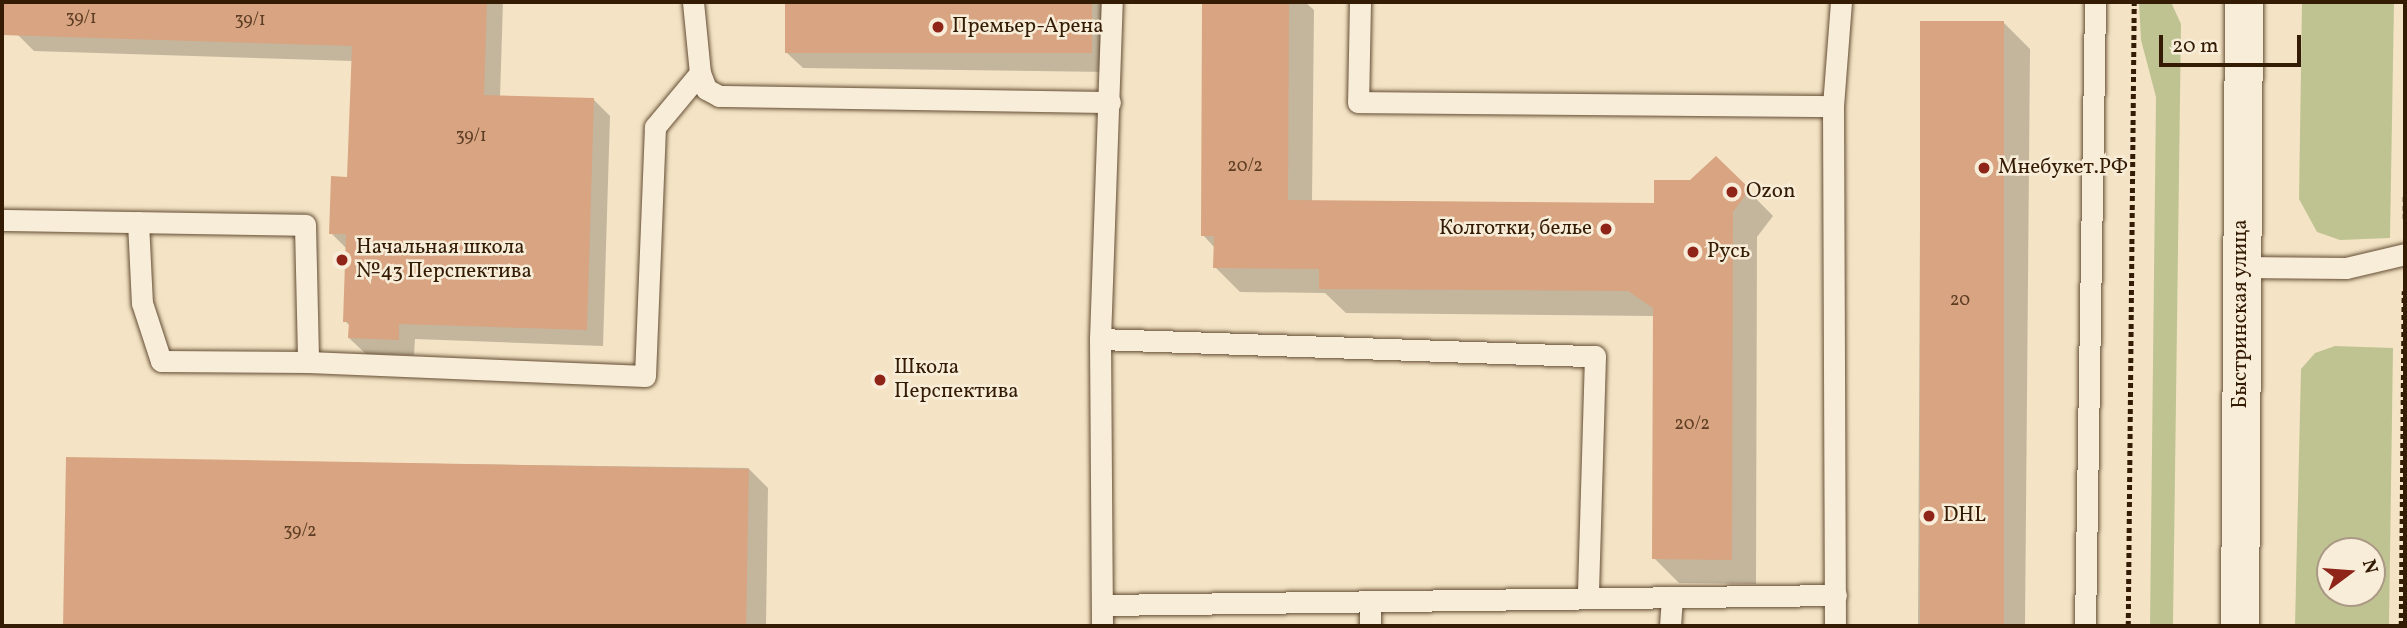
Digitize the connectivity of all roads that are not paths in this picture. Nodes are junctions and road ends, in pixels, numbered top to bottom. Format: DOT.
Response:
graph roads {
  1 [pos="693,2"];
  2 [pos="1112,2"];
  3 [pos="1360,2"];
  4 [pos="1841,2"];
  5 [pos="2095,2"];
  6 [pos="2244,2"];
  7 [pos="700,73"];
  8 [pos="1110,102"];
  9 [pos="1833,106"];
  10 [pos="2,220"];
  11 [pos="138,222"];
  12 [pos="2405,255"];
  13 [pos="2241,267"];
  14 [pos="1100,339"];
  15 [pos="308,362"];
  16 [pos="1836,595"];
  17 [pos="1672,597"];
  18 [pos="1588,598"];
  19 [pos="1370,601"];
  20 [pos="1102,604"];
  21 [pos="1102,626"];
  22 [pos="1370,626"];
  23 [pos="1670,626"];
  24 [pos="1835,626"];
  25 [pos="2085,626"];
  26 [pos="2240,626"];
  1 -- 7 [label="lane"];
  2 -- 8 [label="lane"];
  3 -- 9 [label="lane"];
  4 -- 9 [label="lane"];
  5 -- 25 [label="lane"];
  6 -- 13 [label="main road, Быстринская улица"];
  7 -- 8 [label="lane"];
  7 -- 15 [label="lane"];
  8 -- 14 [label="lane"];
  9 -- 16 [label="lane"];
  10 -- 11 [label="lane"];
  11 -- 15 [label="lane"];
  11 -- 15 [label="lane"];
  12 -- 13 [label="lane"];
  13 -- 26 [label="main road, Быстринская улица"];
  14 -- 18 [label="lane"];
  14 -- 20 [label="lane"];
  16 -- 17 [label="lane"];
  16 -- 24 [label="lane"];
  17 -- 18 [label="lane"];
  17 -- 23 [label="lane"];
  18 -- 19 [label="lane"];
  19 -- 20 [label="lane"];
  19 -- 22 [label="lane"];
  20 -- 21 [label="lane"];
}
